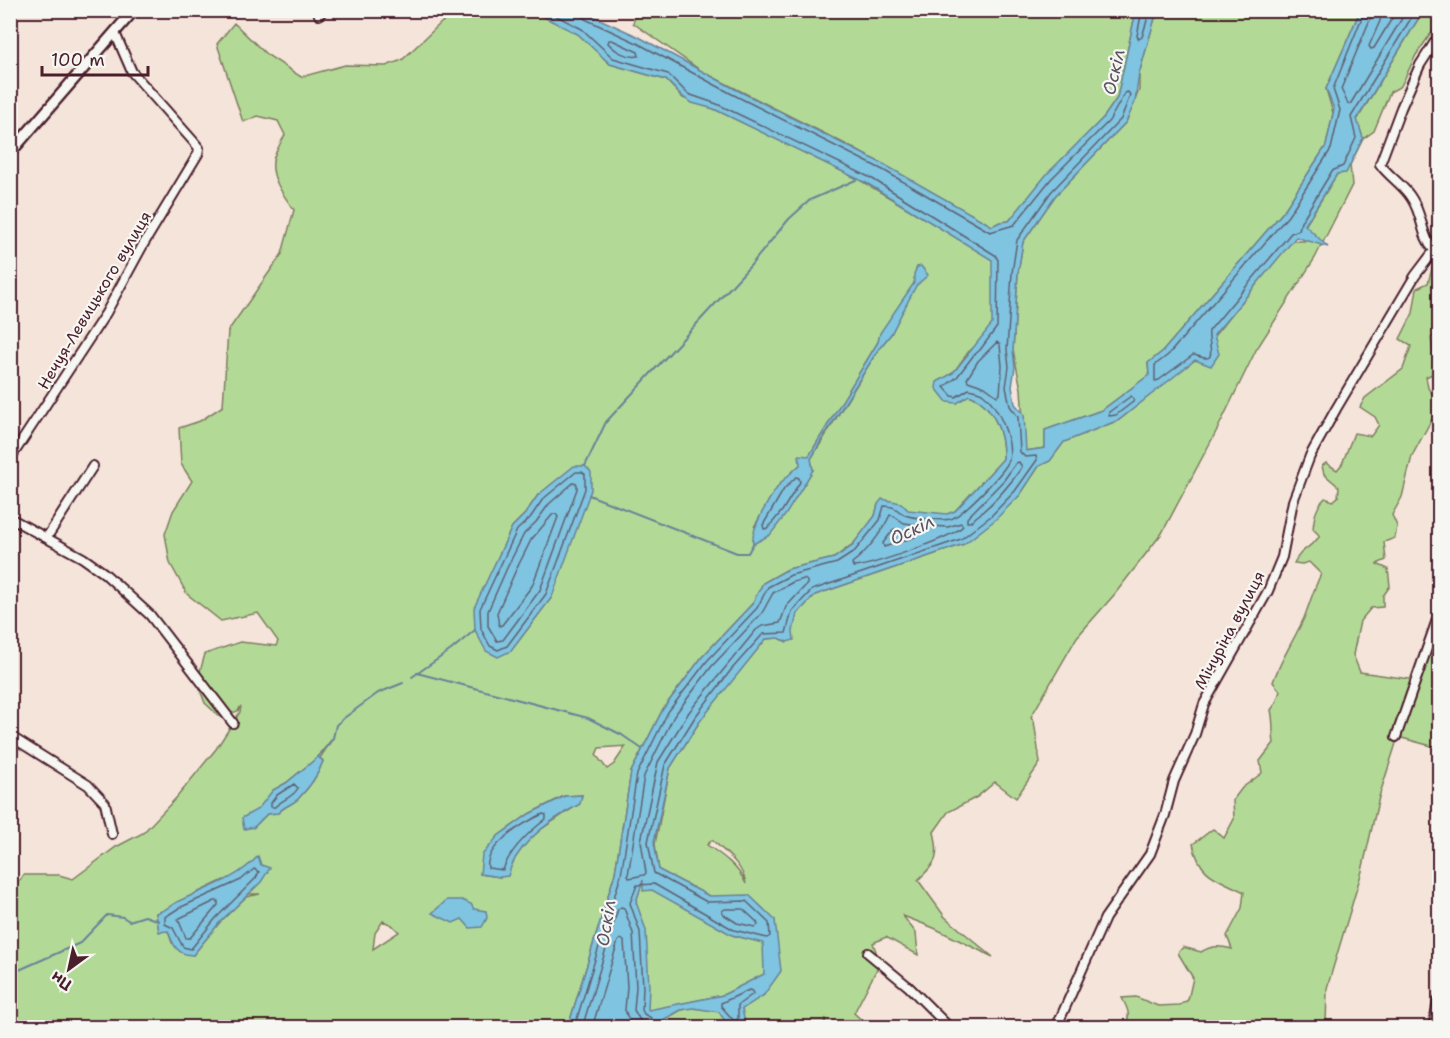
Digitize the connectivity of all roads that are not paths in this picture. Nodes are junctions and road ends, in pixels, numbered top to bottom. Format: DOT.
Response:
graph roads {
  1 [pos="134,10"];
  2 [pos="115,33"];
  3 [pos="1440,34"];
  4 [pos="10,153"];
  5 [pos="1437,247"];
  6 [pos="10,459"];
  7 [pos="93,466"];
  8 [pos="10,518"];
  9 [pos="47,537"];
  10 [pos="1440,611"];
  11 [pos="233,723"];
  12 [pos="10,736"];
  13 [pos="1396,737"];
  14 [pos="112,834"];
  15 [pos="868,953"];
  16 [pos="1440,1001"];
  17 [pos="950,1028"];
  18 [pos="1056,1028"];
  19 [pos="1436,1028"];
  1 -- 2 [label="street"];
  2 -- 4 [label="street"];
  2 -- 6 [label="street, Нечуя-Левицького вулиця"];
  3 -- 5 [label="street"];
  5 -- 18 [label="street, Мічуріна вулиця"];
  7 -- 9 [label="street"];
  8 -- 9 [label="street"];
  9 -- 11 [label="street"];
  10 -- 13 [label="street"];
  12 -- 14 [label="street"];
  15 -- 17 [label="street"];
  16 -- 19 [label="main road"];
}
